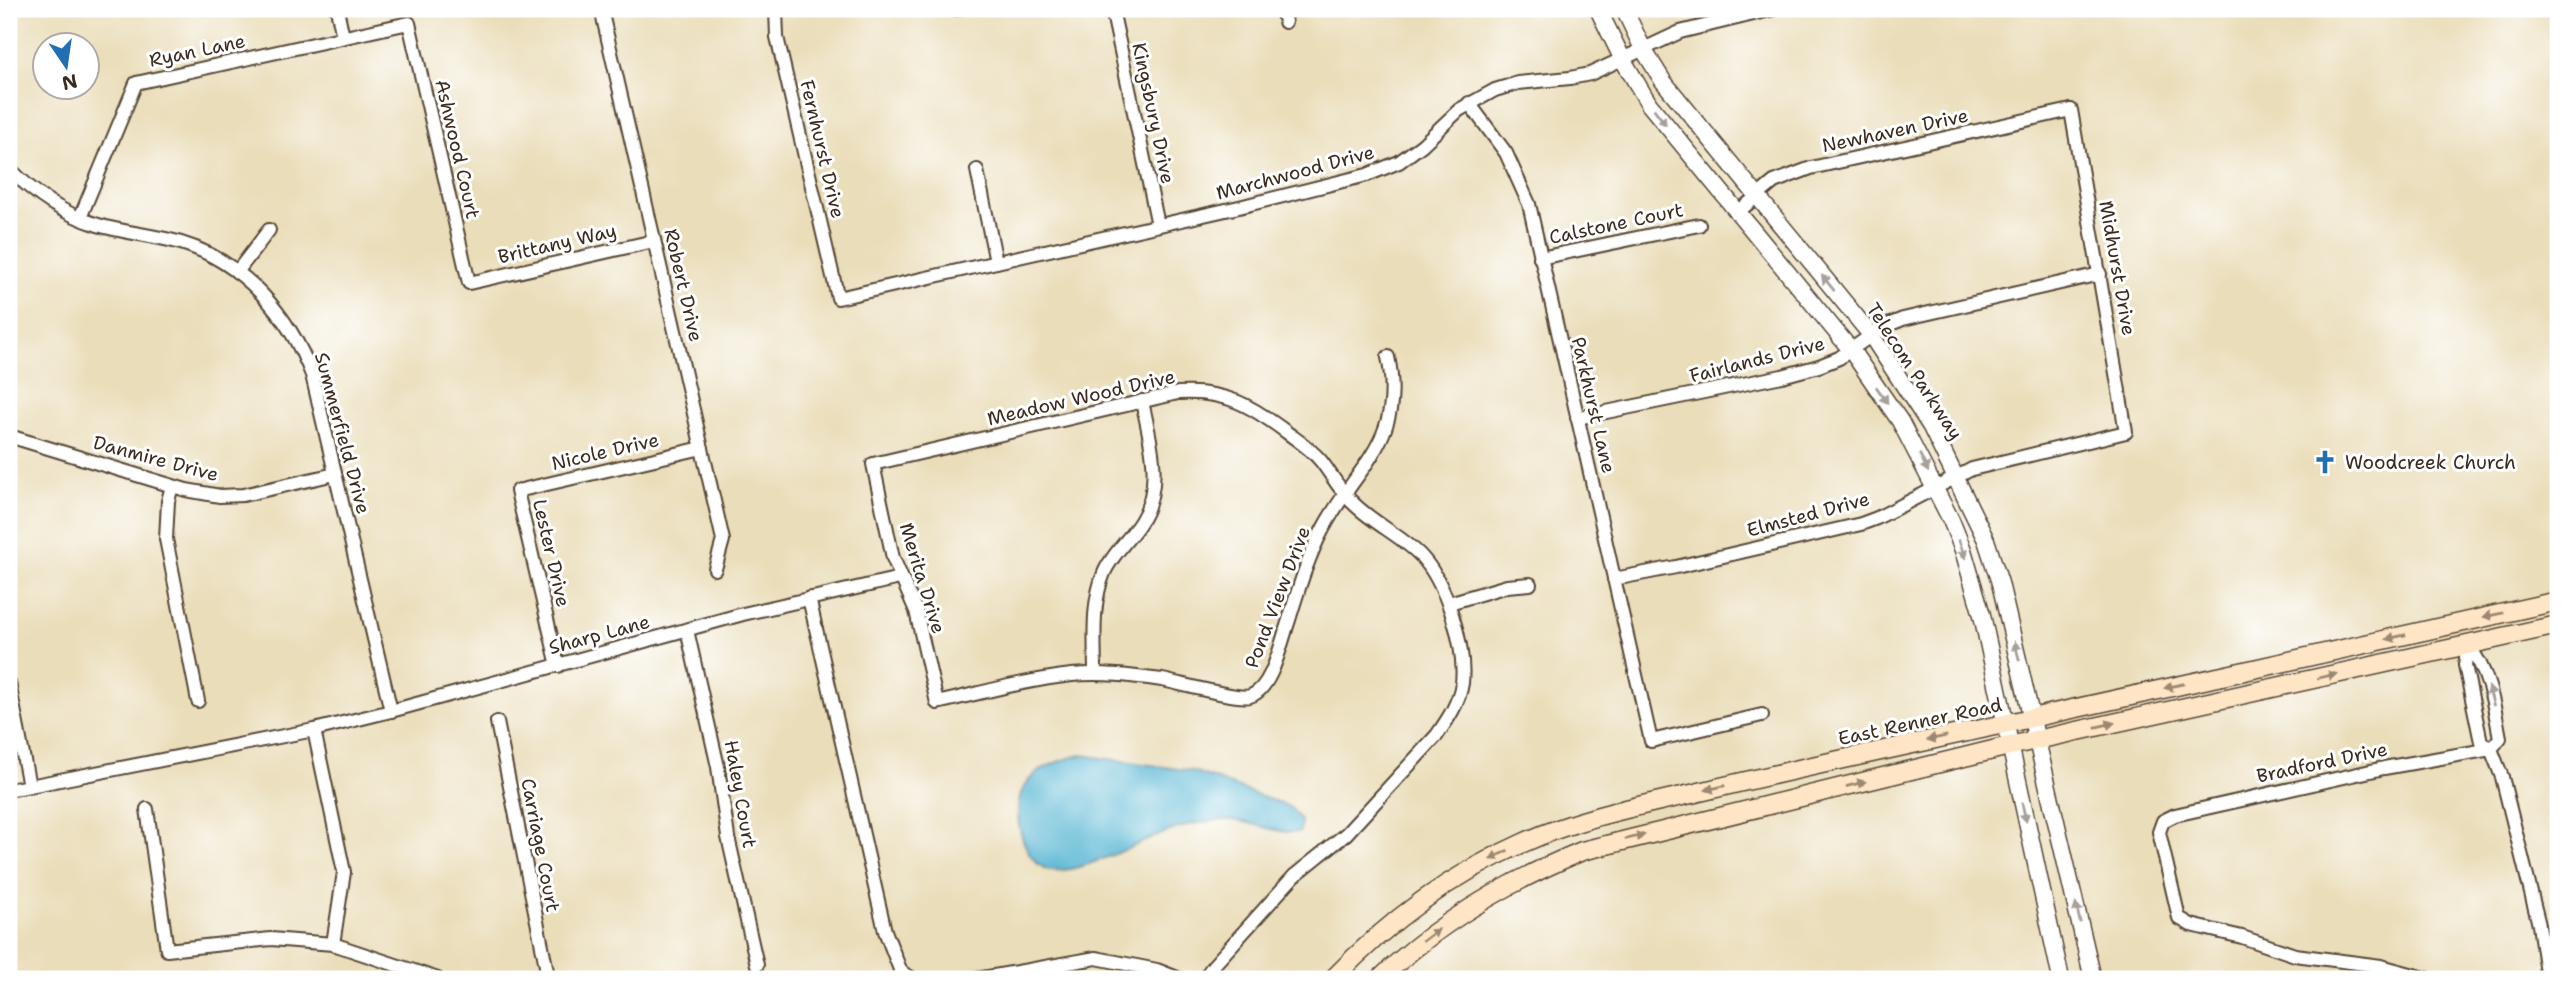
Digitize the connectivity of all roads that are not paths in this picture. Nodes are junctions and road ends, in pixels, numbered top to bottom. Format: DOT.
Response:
graph roads {
  1 [pos="337,9"];
  2 [pos="601,9"];
  3 [pos="776,9"];
  4 [pos="925,9"];
  5 [pos="958,9"];
  6 [pos="1112,9"];
  7 [pos="1282,9"];
  8 [pos="1598,9"];
  9 [pos="1624,9"];
  10 [pos="1774,9"];
  11 [pos="1284,22"];
  12 [pos="409,23"];
  13 [pos="343,37"];
  14 [pos="1643,49"];
  15 [pos="1623,60"];
  16 [pos="1469,103"];
  17 [pos="2071,110"];
  18 [pos="9,168"];
  19 [pos="976,170"];
  20 [pos="1756,196"];
  21 [pos="1738,212"];
  22 [pos="80,218"];
  23 [pos="1158,225"];
  24 [pos="1699,225"];
  25 [pos="269,230"];
  26 [pos="654,241"];
  27 [pos="1540,258"];
  28 [pos="996,262"];
  29 [pos="237,272"];
  30 [pos="2100,274"];
  31 [pos="469,283"];
  32 [pos="838,298"];
  33 [pos="1871,335"];
  34 [pos="1851,350"];
  35 [pos="1388,358"];
  36 [pos="1142,401"];
  37 [pos="1577,418"];
  38 [pos="2126,432"];
  39 [pos="9,436"];
  40 [pos="702,448"];
  41 [pos="873,464"];
  42 [pos="335,474"];
  43 [pos="1956,475"];
  44 [pos="172,486"];
  45 [pos="1935,487"];
  46 [pos="517,491"];
  47 [pos="1345,496"];
  48 [pos="715,569"];
  49 [pos="900,578"];
  50 [pos="1614,579"];
  51 [pos="1530,584"];
  52 [pos="809,598"];
  53 [pos="2558,601"];
  54 [pos="1449,603"];
  55 [pos="2463,622"];
  56 [pos="2558,625"];
  57 [pos="687,630"];
  58 [pos="2468,645"];
  59 [pos="558,666"];
  60 [pos="1095,674"];
  61 [pos="9,683"];
  62 [pos="198,701"];
  63 [pos="391,711"];
  64 [pos="1762,715"];
  65 [pos="2033,718"];
  66 [pos="497,722"];
  67 [pos="2004,724"];
  68 [pos="314,730"];
  69 [pos="2038,740"];
  70 [pos="2009,746"];
  71 [pos="2491,749"];
  72 [pos="29,786"];
  73 [pos="9,790"];
  74 [pos="146,809"];
  75 [pos="333,944"];
  76 [pos="757,965"];
  77 [pos="902,975"];
  78 [pos="438,979"];
  79 [pos="492,979"];
  80 [pos="913,979"];
  81 [pos="977,979"];
  82 [pos="1180,979"];
  83 [pos="1204,979"];
  84 [pos="1333,979"];
  85 [pos="1380,979"];
  86 [pos="2061,979"];
  87 [pos="2093,979"];
  88 [pos="2429,979"];
  89 [pos="2547,979"];
  1 -- 13 [label="street"];
  2 -- 26 [label="street, Robert Drive"];
  3 -- 32 [label="street, Fernhurst Drive"];
  4 -- 5 [label="street"];
  6 -- 23 [label="street, Kingsbury Drive"];
  7 -- 11 [label="street"];
  8 -- 15 [label="street, Telecom Parkway"];
  9 -- 14 [label="street, Telecom Parkway"];
  10 -- 14 [label="street, Marchwood Drive"];
  12 -- 13 [label="street, Ryan Lane"];
  12 -- 31 [label="street, Ashwood Court"];
  13 -- 22 [label="street, Ryan Lane"];
  14 -- 15 [label="street, Marchwood Drive"];
  14 -- 20 [label="street, Telecom Parkway"];
  15 -- 16 [label="street, Marchwood Drive"];
  15 -- 21 [label="street, Telecom Parkway, one-way"];
  16 -- 23 [label="street, Marchwood Drive"];
  16 -- 27 [label="street, Parkhurst Lane"];
  17 -- 20 [label="street, Newhaven Drive"];
  17 -- 30 [label="street, Midhurst Drive"];
  18 -- 22 [label="street, Summerfield Drive"];
  19 -- 28 [label="street"];
  20 -- 21 [label="street, Newhaven Drive"];
  33 -- 20 [label="street, Telecom Parkway, one-way"];
  21 -- 34 [label="street, Telecom Parkway"];
  22 -- 29 [label="street, Summerfield Drive"];
  23 -- 28 [label="street, Marchwood Drive"];
  24 -- 27 [label="street, Calstone Court"];
  25 -- 29 [label="street"];
  26 -- 31 [label="street, Brittany Way"];
  26 -- 40 [label="street, Robert Drive"];
  27 -- 37 [label="street, Parkhurst Lane"];
  28 -- 32 [label="street, Marchwood Drive"];
  29 -- 42 [label="street, Summerfield Drive"];
  30 -- 33 [label="street, Fairlands Drive"];
  30 -- 38 [label="street, Midhurst Drive"];
  33 -- 34 [label="street, Fairlands Drive"];
  33 -- 43 [label="street, Telecom Parkway"];
  34 -- 37 [label="street, Fairlands Drive"];
  34 -- 45 [label="street, Telecom Parkway, one-way"];
  35 -- 47 [label="street, Pond View Drive"];
  36 -- 41 [label="street, Meadow Wood Drive"];
  36 -- 47 [label="street, Meadow Wood Drive"];
  36 -- 60 [label="street"];
  37 -- 50 [label="street, Parkhurst Lane"];
  38 -- 43 [label="street, Elmsted Drive"];
  39 -- 44 [label="street, Danmire Drive"];
  40 -- 46 [label="street, Nicole Drive"];
  40 -- 48 [label="street, Robert Drive"];
  41 -- 49 [label="street, Merita Drive"];
  42 -- 44 [label="street, Danmire Drive"];
  42 -- 63 [label="street, Summerfield Drive"];
  43 -- 45 [label="street, Elmsted Drive"];
  65 -- 43 [label="street, Telecom Parkway, one-way"];
  44 -- 62 [label="street"];
  45 -- 50 [label="street, Elmsted Drive"];
  45 -- 67 [label="street, Telecom Parkway, one-way"];
  46 -- 59 [label="street, Lester Drive"];
  47 -- 54 [label="street, Meadow Wood Drive"];
  47 -- 60 [label="street, Pond View Drive"];
  49 -- 52 [label="street, Sharp Lane"];
  49 -- 60 [label="street, Merita Drive"];
  50 -- 64 [label="street, Parkhurst Lane"];
  51 -- 54 [label="street"];
  52 -- 57 [label="street, Sharp Lane"];
  52 -- 77 [label="street"];
  53 -- 55 [label="main road, East Renner Road, one-way"];
  54 -- 83 [label="street, Meadow Wood Drive"];
  55 -- 58 [label="main road"];
  55 -- 65 [label="main road, East Renner Road, one-way"];
  56 -- 58 [label="main road"];
  57 -- 59 [label="street, Sharp Lane"];
  57 -- 76 [label="street, Haley Court"];
  69 -- 58 [label="main road, one-way"];
  58 -- 71 [label="street"];
  71 -- 58 [label="street, one-way"];
  59 -- 63 [label="street, Sharp Lane"];
  61 -- 72 [label="street"];
  63 -- 68 [label="street, Sharp Lane"];
  65 -- 67 [label="main road, East Renner Road"];
  65 -- 69 [label="street, Telecom Parkway"];
  66 -- 79 [label="street, Carriage Court"];
  67 -- 70 [label="street, Telecom Parkway"];
  67 -- 84 [label="main road, East Renner Road, one-way"];
  68 -- 72 [label="street, Sharp Lane"];
  68 -- 75 [label="street"];
  69 -- 70 [label="main road"];
  87 -- 69 [label="street, Telecom Parkway, one-way"];
  85 -- 70 [label="main road, one-way"];
  70 -- 86 [label="street, Telecom Parkway, one-way"];
  71 -- 88 [label="street, Bradford Drive"];
  71 -- 89 [label="street"];
  72 -- 73 [label="street, Sharp Lane"];
  74 -- 75 [label="street"];
  75 -- 78 [label="street"];
  77 -- 80 [label="street"];
  81 -- 82 [label="street"];
}
